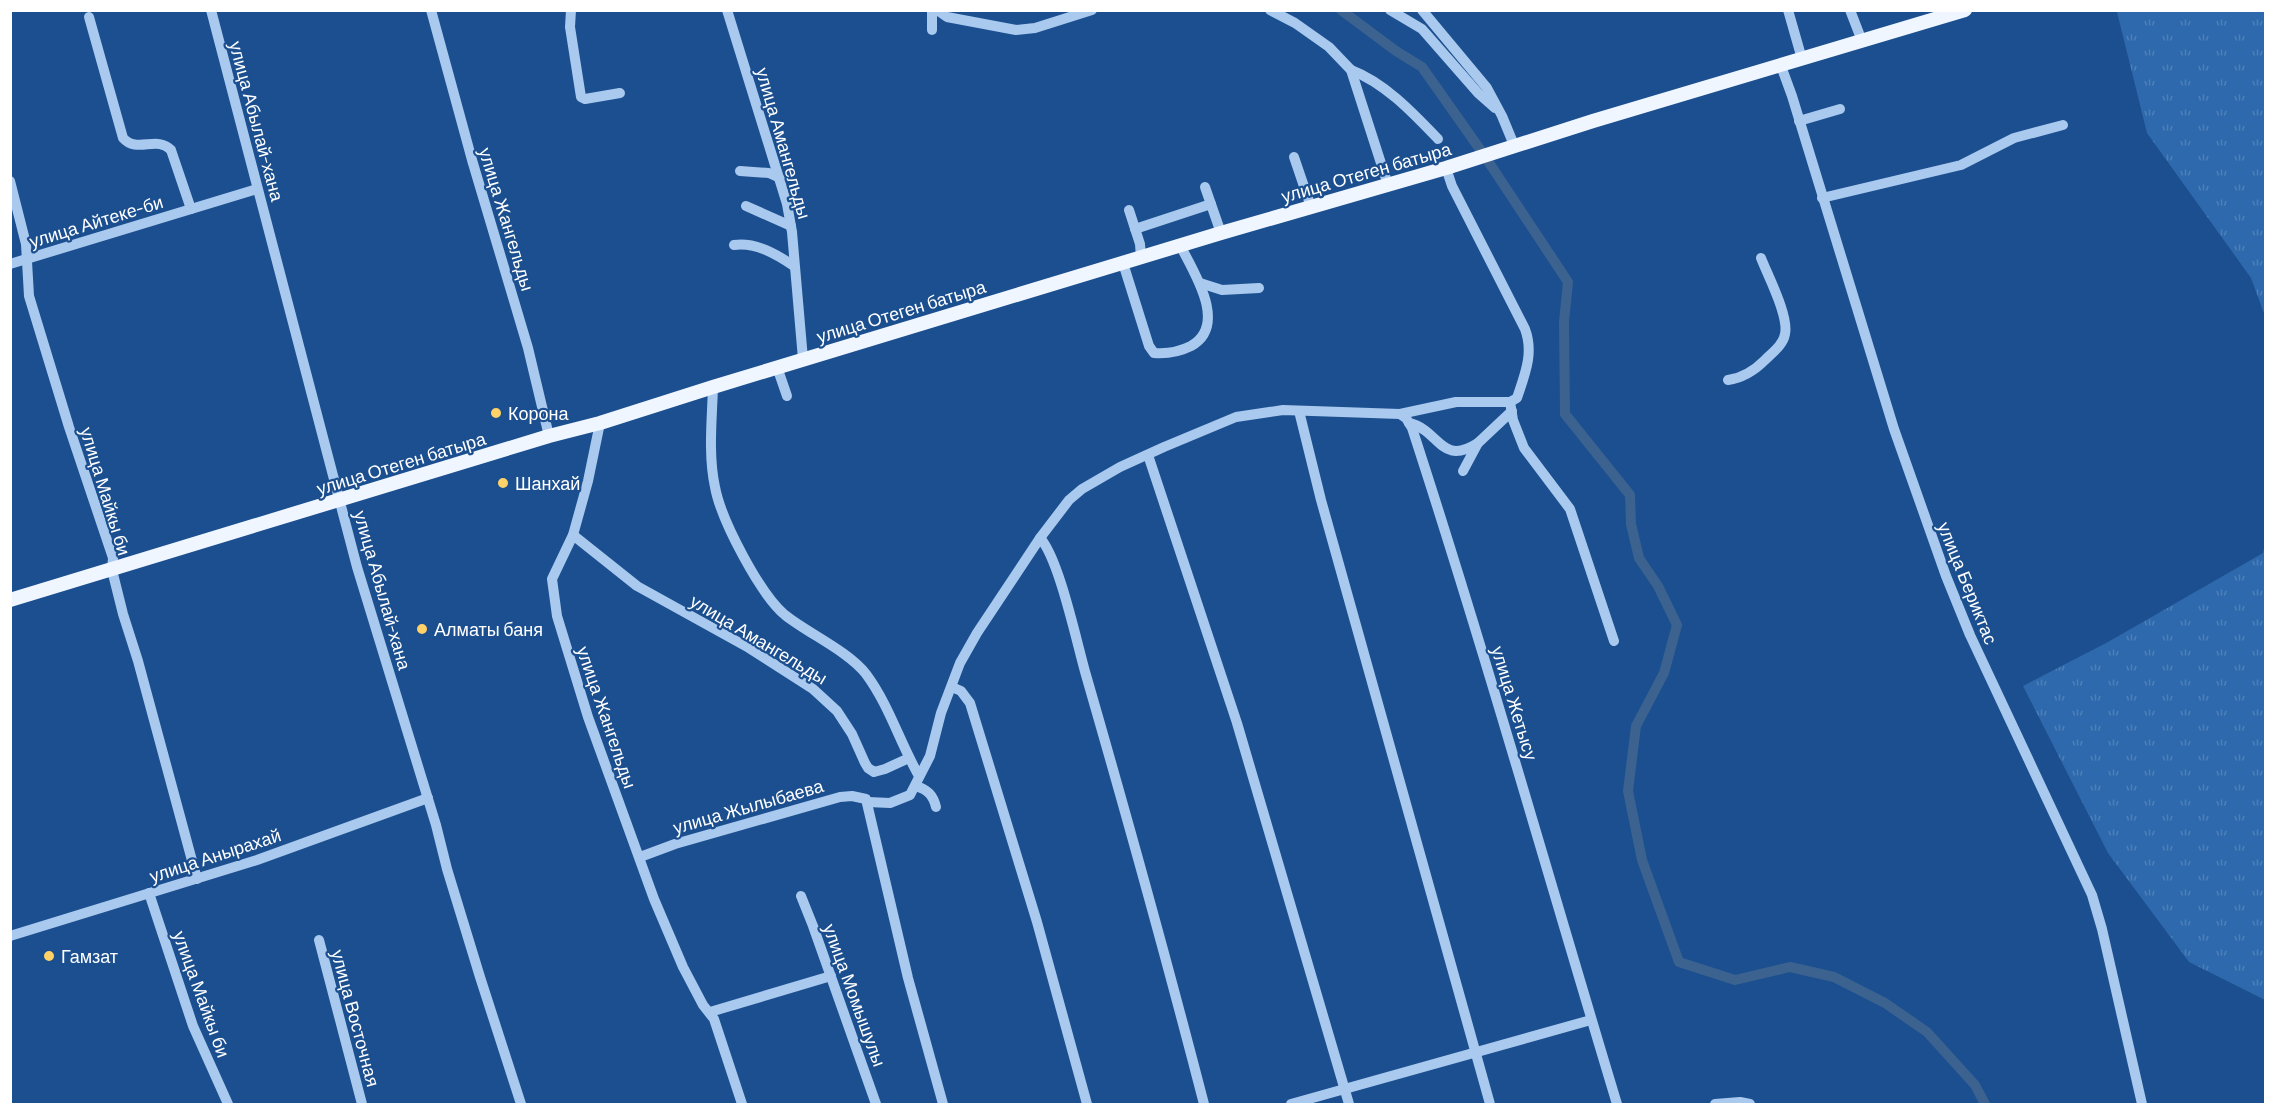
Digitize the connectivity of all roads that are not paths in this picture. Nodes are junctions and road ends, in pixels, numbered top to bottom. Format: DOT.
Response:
graph roads {
  1 [pos="211,10"];
  2 [pos="431,10"];
  3 [pos="571,10"];
  4 [pos="728,10"];
  5 [pos="932,10"];
  6 [pos="937,10"];
  7 [pos="1092,10"];
  8 [pos="1270,10"];
  9 [pos="1390,10"];
  10 [pos="1422,10"];
  11 [pos="1788,10"];
  12 [pos="1850,10"];
  13 [pos="1965,10"];
  14 [pos="89,17"];
  15 [pos="932,30"];
  16 [pos="1862,41"];
  17 [pos="1802,59"];
  18 [pos="1781,66"];
  19 [pos="1351,70"];
  20 [pos="620,93"];
  21 [pos="1840,109"];
  22 [pos="1500,112"];
  23 [pos="1799,121"];
  24 [pos="2063,125"];
  25 [pos="1438,138"];
  26 [pos="1514,145"];
  27 [pos="1294,157"];
  28 [pos="1446,168"];
  29 [pos="740,171"];
  30 [pos="780,178"];
  31 [pos="10,181"];
  32 [pos="1388,185"];
  33 [pos="1205,187"];
  34 [pos="256,189"];
  35 [pos="1822,198"];
  36 [pos="1211,204"];
  37 [pos="746,206"];
  38 [pos="1311,207"];
  39 [pos="191,209"];
  40 [pos="1129,210"];
  41 [pos="791,226"];
  42 [pos="1135,229"];
  43 [pos="1221,233"];
  44 [pos="734,245"];
  45 [pos="1180,245"];
  46 [pos="1141,257"];
  47 [pos="1761,258"];
  48 [pos="26,259"];
  49 [pos="1124,263"];
  50 [pos="10,264"];
  51 [pos="794,266"];
  52 [pos="1200,283"];
  53 [pos="1259,288"];
  54 [pos="803,359"];
  55 [pos="777,367"];
  56 [pos="1728,380"];
  57 [pos="713,387"];
  58 [pos="787,396"];
  59 [pos="1511,407"];
  60 [pos="1299,411"];
  61 [pos="1400,414"];
  62 [pos="600,423"];
  63 [pos="1409,423"];
  64 [pos="549,436"];
  65 [pos="1478,443"];
  66 [pos="1148,455"];
  67 [pos="1463,471"];
  68 [pos="340,501"];
  69 [pos="573,535"];
  70 [pos="1040,538"];
  71 [pos="112,570"];
  72 [pos="10,600"];
  73 [pos="1614,641"];
  74 [pos="952,687"];
  75 [pos="909,759"];
  76 [pos="918,781"];
  77 [pos="428,798"];
  78 [pos="868,805"];
  79 [pos="936,807"];
  80 [pos="640,857"];
  81 [pos="197,879"];
  82 [pos="149,893"];
  83 [pos="801,896"];
  84 [pos="10,936"];
  85 [pos="319,940"];
  86 [pos="831,976"];
  87 [pos="710,1012"];
  88 [pos="1591,1020"];
  89 [pos="1476,1053"];
  90 [pos="1345,1090"];
  91 [pos="228,1104"];
  92 [pos="362,1104"];
  93 [pos="521,1104"];
  94 [pos="742,1104"];
  95 [pos="876,1104"];
  96 [pos="943,1104"];
  97 [pos="1087,1104"];
  98 [pos="1204,1104"];
  99 [pos="1292,1104"];
  100 [pos="1349,1104"];
  101 [pos="1490,1104"];
  102 [pos="1617,1104"];
  103 [pos="1715,1104"];
  104 [pos="1750,1104"];
  105 [pos="2142,1104"];
  1 -- 34 [label="street, улица Абылай-хана"];
  2 -- 64 [label="street, улица Жангельды"];
  3 -- 20 [label="street"];
  4 -- 30 [label="street, улица Амангельды"];
  5 -- 15 [label="street"];
  6 -- 7 [label="street"];
  8 -- 19 [label="street"];
  9 -- 22 [label="street"];
  10 -- 22 [label="street"];
  11 -- 17 [label="street"];
  12 -- 16 [label="street"];
  13 -- 16 [label="main road, улица Отеген батыра"];
  14 -- 39 [label="street, улица Айтеке-би"];
  16 -- 17 [label="main road, улица Отеген батыра"];
  17 -- 18 [label="main road, улица Отеген батыра"];
  18 -- 23 [label="street, улица Бериктас"];
  18 -- 26 [label="main road, улица Отеген батыра"];
  19 -- 25 [label="street"];
  19 -- 32 [label="street"];
  21 -- 23 [label="street"];
  22 -- 26 [label="street"];
  23 -- 35 [label="street, улица Бериктас"];
  24 -- 35 [label="street"];
  26 -- 28 [label="main road, улица Отеген батыра"];
  27 -- 38 [label="street"];
  28 -- 32 [label="main road, улица Отеген батыра"];
  28 -- 59 [label="street"];
  29 -- 30 [label="street"];
  30 -- 41 [label="street, улица Амангельды"];
  31 -- 48 [label="street, улица Майкы би"];
  32 -- 38 [label="main road, улица Отеген батыра"];
  33 -- 36 [label="street"];
  34 -- 39 [label="street, улица Айтеке-би"];
  34 -- 68 [label="street, улица Абылай-хана"];
  35 -- 105 [label="street, улица Бериктас"];
  36 -- 42 [label="street"];
  36 -- 43 [label="street"];
  37 -- 41 [label="street"];
  38 -- 43 [label="main road, улица Отеген батыра"];
  39 -- 48 [label="street, улица Айтеке-би"];
  40 -- 42 [label="street"];
  41 -- 51 [label="street, улица Амангельды"];
  42 -- 46 [label="street"];
  43 -- 45 [label="main road, улица Отеген батыра"];
  44 -- 51 [label="street"];
  45 -- 46 [label="main road, улица Отеген батыра"];
  45 -- 52 [label="street"];
  46 -- 49 [label="main road, улица Отеген батыра"];
  47 -- 56 [label="street"];
  48 -- 50 [label="street, улица Айтеке-би"];
  48 -- 71 [label="street, улица Майкы би"];
  49 -- 52 [label="street"];
  49 -- 54 [label="main road, улица Отеген батыра"];
  51 -- 54 [label="street, улица Амангельды"];
  52 -- 53 [label="street"];
  54 -- 55 [label="main road, улица Отеген батыра"];
  55 -- 57 [label="main road, улица Отеген батыра"];
  55 -- 58 [label="street"];
  57 -- 62 [label="main road, улица Отеген батыра"];
  57 -- 75 [label="street"];
  59 -- 61 [label="street"];
  59 -- 65 [label="street"];
  59 -- 73 [label="street"];
  60 -- 61 [label="street"];
  60 -- 66 [label="street"];
  60 -- 89 [label="street"];
  61 -- 63 [label="street, улица Жетысу"];
  62 -- 64 [label="main road, улица Отеген батыра"];
  62 -- 69 [label="street, улица Жангельды"];
  63 -- 65 [label="street"];
  63 -- 88 [label="street, улица Жетысу"];
  64 -- 68 [label="main road, улица Отеген батыра"];
  65 -- 67 [label="street"];
  66 -- 70 [label="street"];
  66 -- 90 [label="street"];
  68 -- 71 [label="main road, улица Отеген батыра"];
  68 -- 77 [label="street, улица Абылай-хана"];
  69 -- 75 [label="street, улица Амангельды"];
  69 -- 80 [label="street, улица Жангельды"];
  70 -- 74 [label="street"];
  70 -- 98 [label="street"];
  71 -- 72 [label="main road, улица Отеген батыра"];
  71 -- 81 [label="street, улица Майкы би"];
  74 -- 76 [label="street"];
  74 -- 97 [label="street"];
  75 -- 76 [label="street"];
  76 -- 78 [label="street, улица Жылыбаева"];
  76 -- 79 [label="street"];
  77 -- 81 [label="street, улица Анырахай"];
  77 -- 93 [label="street, улица Абылай-хана"];
  78 -- 80 [label="street, улица Жылыбаева"];
  78 -- 96 [label="street"];
  80 -- 87 [label="street, улица Жангельды"];
  81 -- 82 [label="street, улица Анырахай"];
  82 -- 84 [label="street, улица Анырахай"];
  82 -- 91 [label="street, улица Майкы би"];
  83 -- 86 [label="street, улица Момышулы"];
  85 -- 92 [label="street, улица Восточная"];
  86 -- 87 [label="street"];
  86 -- 95 [label="street, улица Момышулы"];
  87 -- 94 [label="street, улица Жангельды"];
  88 -- 89 [label="street"];
  88 -- 102 [label="street, улица Жетысу"];
  89 -- 90 [label="street"];
  89 -- 101 [label="street"];
  90 -- 99 [label="street"];
  90 -- 100 [label="street"];
  103 -- 104 [label="street"];
}
